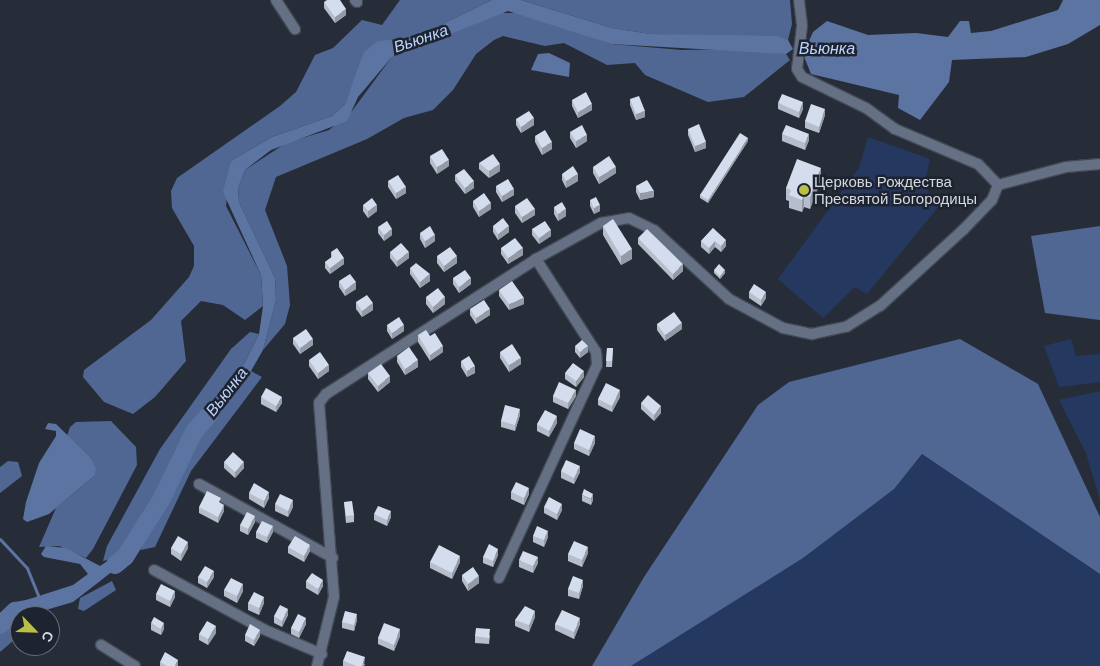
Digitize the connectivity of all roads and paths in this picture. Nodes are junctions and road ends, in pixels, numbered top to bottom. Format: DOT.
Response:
graph roads {
  1 [pos="276,0"];
  2 [pos="799,0"];
  3 [pos="295,29"];
  4 [pos="1100,164"];
  5 [pos="998,185"];
  6 [pos="536,259"];
  7 [pos="199,484"];
  8 [pos="333,558"];
  9 [pos="154,570"];
  10 [pos="498,578"];
  11 [pos="101,645"];
  12 [pos="322,654"];
  13 [pos="135,666"];
  14 [pos="317,666"];
  1 -- 3 [label="street"];
  2 -- 5 [label="street"];
  4 -- 5 [label="street"];
  5 -- 6 [label="street"];
  6 -- 8 [label="street"];
  6 -- 10 [label="street"];
  7 -- 8 [label="street"];
  8 -- 12 [label="street"];
  9 -- 12 [label="street"];
  11 -- 13 [label="street"];
  12 -- 14 [label="street"];
}
